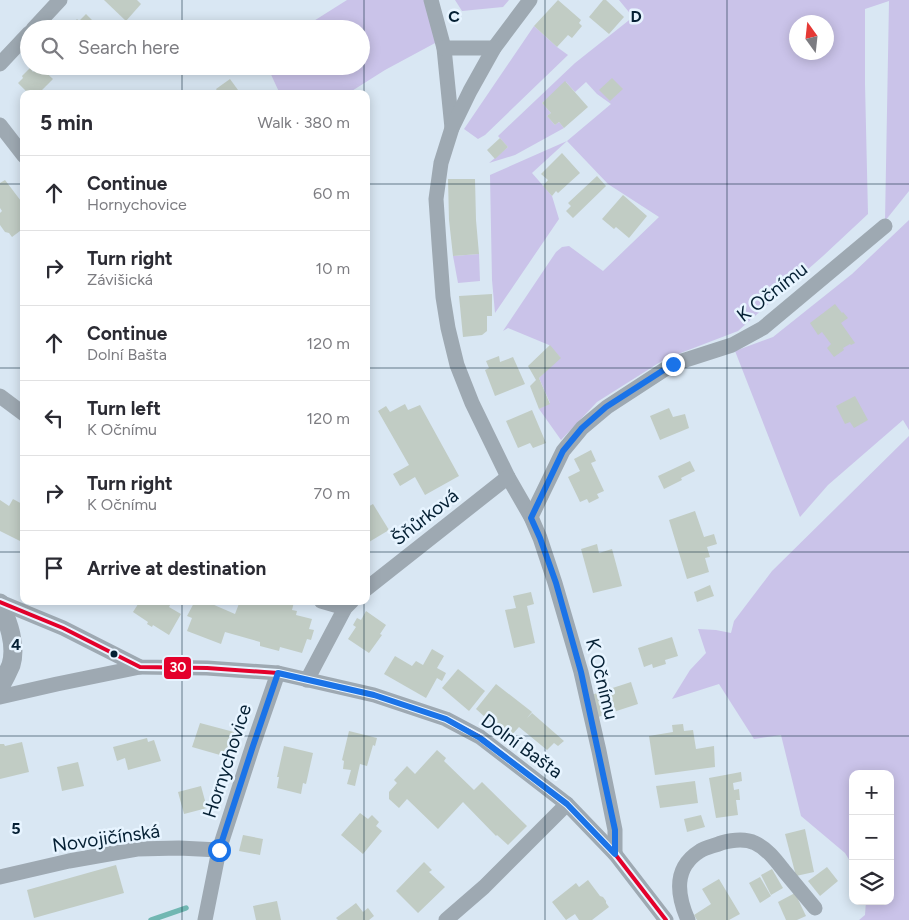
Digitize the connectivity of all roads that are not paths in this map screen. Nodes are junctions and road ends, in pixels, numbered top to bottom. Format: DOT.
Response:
graph roads {
  1 [pos="60,0"];
  2 [pos="431,0"];
  3 [pos="530,0"];
  4 [pos="41,20"];
  5 [pos="20,43"];
  6 [pos="444,48"];
  7 [pos="494,48"];
  8 [pos="0,64"];
  9 [pos="0,126"];
  10 [pos="452,128"];
  11 [pos="20,151"];
  12 [pos="885,226"];
  13 [pos="0,396"];
  14 [pos="20,411"];
  15 [pos="508,477"];
  16 [pos="531,518"];
  17 [pos="370,586"];
  18 [pos="0,603"];
  19 [pos="348,605"];
  20 [pos="140,667"];
  21 [pos="278,673"];
  22 [pos="307,680"];
  23 [pos="0,687"];
  24 [pos="0,698"];
  25 [pos="567,804"];
  26 [pos="219,850"];
  27 [pos="615,854"];
  28 [pos="0,877"];
  29 [pos="815,908"];
  30 [pos="205,920"];
  31 [pos="446,920"];
  32 [pos="666,920"];
  33 [pos="688,920"];
  1 -- 4 [label="street"];
  2 -- 6 [label="street, K Očnímu"];
  3 -- 7 [label="street, K Očnímu"];
  5 -- 8 [label="street"];
  6 -- 7 [label="street"];
  6 -- 10 [label="street, K Očnímu"];
  7 -- 10 [label="street, K Očnímu"];
  9 -- 11 [label="street"];
  10 -- 15 [label="street, K Očnímu"];
  12 -- 16 [label="street, K Očnímu"];
  13 -- 14 [label="street"];
  15 -- 16 [label="street, K Očnímu"];
  15 -- 17 [label="street, Šňůrková"];
  16 -- 27 [label="street, K Očnímu"];
  18 -- 20 [label="street"];
  18 -- 23 [label="street"];
  19 -- 22 [label="street"];
  20 -- 21 [label="street, Dolní Bašta"];
  20 -- 24 [label="street"];
  21 -- 22 [label="street, Dolní Bašta"];
  21 -- 26 [label="street, Hornychovice"];
  22 -- 25 [label="street, Dolní Bašta"];
  25 -- 27 [label="street, Dolní Bašta"];
  25 -- 31 [label="street"];
  26 -- 28 [label="street, Novojičínská"];
  26 -- 30 [label="street, Hornychovice"];
  27 -- 32 [label="street, Dolní Bašta"];
  29 -- 33 [label="street"];
}
